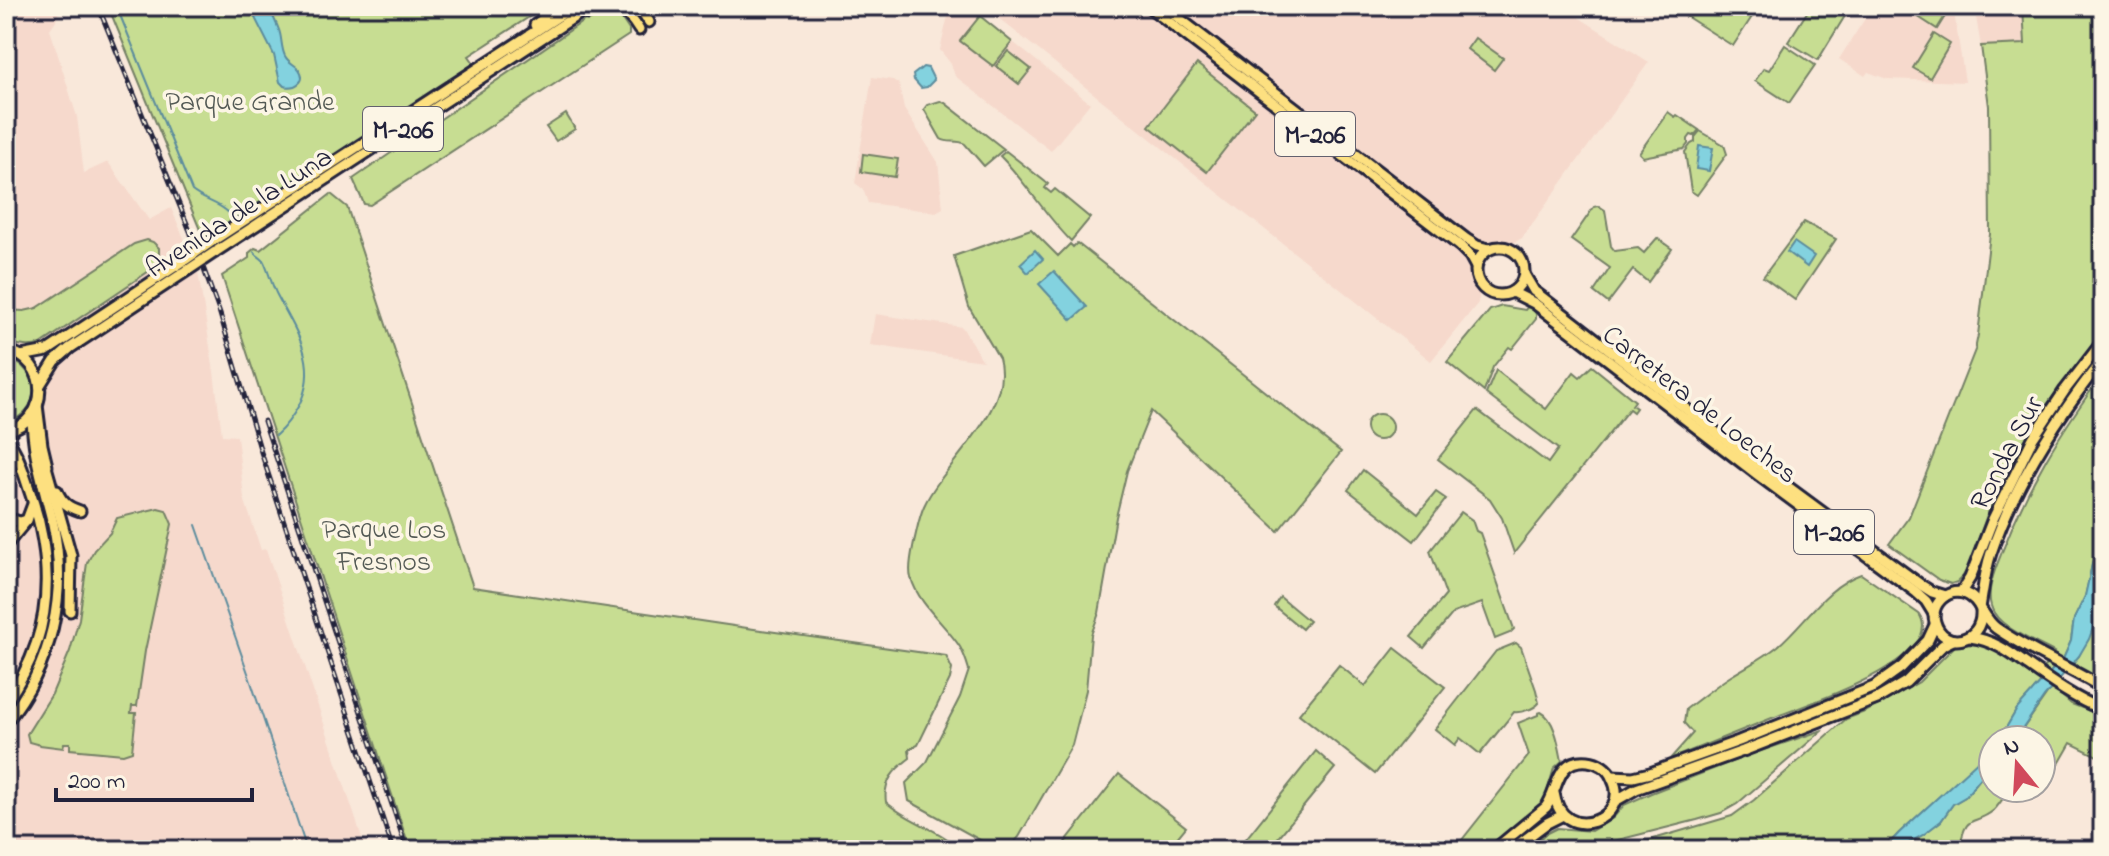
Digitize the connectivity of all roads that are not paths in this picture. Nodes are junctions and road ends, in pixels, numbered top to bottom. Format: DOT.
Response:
graph roads {
  1 [pos="561,6"];
  2 [pos="574,6"];
  3 [pos="591,6"];
  4 [pos="639,6"];
  5 [pos="1148,6"];
  6 [pos="1163,6"];
  7 [pos="649,22"];
  8 [pos="639,30"];
  9 [pos="496,63"];
  10 [pos="1489,249"];
  11 [pos="186,265"];
  12 [pos="1476,267"];
  13 [pos="1524,274"];
  14 [pos="1512,292"];
  15 [pos="2103,341"];
  16 [pos="6,350"];
  17 [pos="21,356"];
  18 [pos="2103,359"];
  19 [pos="40,385"];
  20 [pos="34,410"];
  21 [pos="6,431"];
  22 [pos="6,438"];
  23 [pos="45,463"];
  24 [pos="34,501"];
  25 [pos="80,511"];
  26 [pos="6,518"];
  27 [pos="27,520"];
  28 [pos="6,545"];
  29 [pos="1961,592"];
  30 [pos="1945,596"];
  31 [pos="1981,610"];
  32 [pos="70,611"];
  33 [pos="1934,614"];
  34 [pos="1935,625"];
  35 [pos="1970,637"];
  36 [pos="1953,640"];
  37 [pos="2103,688"];
  38 [pos="6,702"];
  39 [pos="2103,710"];
  40 [pos="6,722"];
  41 [pos="1612,776"];
  42 [pos="1554,793"];
  43 [pos="1615,801"];
  44 [pos="1563,815"];
  45 [pos="1494,850"];
  46 [pos="1511,850"];
  1 -- 9 [label="main road"];
  2 -- 9 [label="main road, Avenida de la Luna / M-206"];
  3 -- 9 [label="main road, Avenida de la Luna / M-206"];
  4 -- 7 [label="main road"];
  5 -- 12 [label="main road, M-206"];
  6 -- 10 [label="main road, M-206"];
  8 -- 9 [label="main road"];
  9 -- 11 [label="main road, Avenida de la Luna / M-206, bridge"];
  10 -- 12 [label="main road"];
  10 -- 13 [label="main road, M-206"];
  11 -- 17 [label="main road, Avenida de la Luna / M-206"];
  11 -- 19 [label="main road, Avenida de la Luna / M-206"];
  12 -- 14 [label="main road, M-206"];
  13 -- 14 [label="main road"];
  13 -- 30 [label="main road, Carretera de Loeches / M-206"];
  14 -- 33 [label="main road, Carretera de Loeches / M-206"];
  15 -- 29 [label="main road, Ronda Sur"];
  16 -- 17 [label="main road"];
  17 -- 19 [label="main road"];
  18 -- 31 [label="main road, Ronda Sur"];
  19 -- 20 [label="main road, M-206"];
  20 -- 21 [label="main road"];
  20 -- 23 [label="main road"];
  20 -- 40 [label="main road, M-206"];
  22 -- 24 [label="main road"];
  23 -- 25 [label="main road"];
  23 -- 32 [label="main road"];
  24 -- 27 [label="main road"];
  24 -- 38 [label="main road"];
  26 -- 27 [label="main road"];
  27 -- 28 [label="main road"];
  29 -- 30 [label="main road"];
  29 -- 31 [label="main road"];
  30 -- 33 [label="main road"];
  31 -- 35 [label="main road"];
  31 -- 37 [label="main road"];
  33 -- 34 [label="main road"];
  34 -- 36 [label="main road"];
  34 -- 41 [label="main road"];
  35 -- 36 [label="main road"];
  35 -- 39 [label="main road"];
  36 -- 43 [label="main road"];
  41 -- 42 [label="main road"];
  41 -- 43 [label="main road"];
  42 -- 44 [label="main road"];
  42 -- 45 [label="main road"];
  43 -- 44 [label="main road"];
  44 -- 46 [label="main road"];
}
